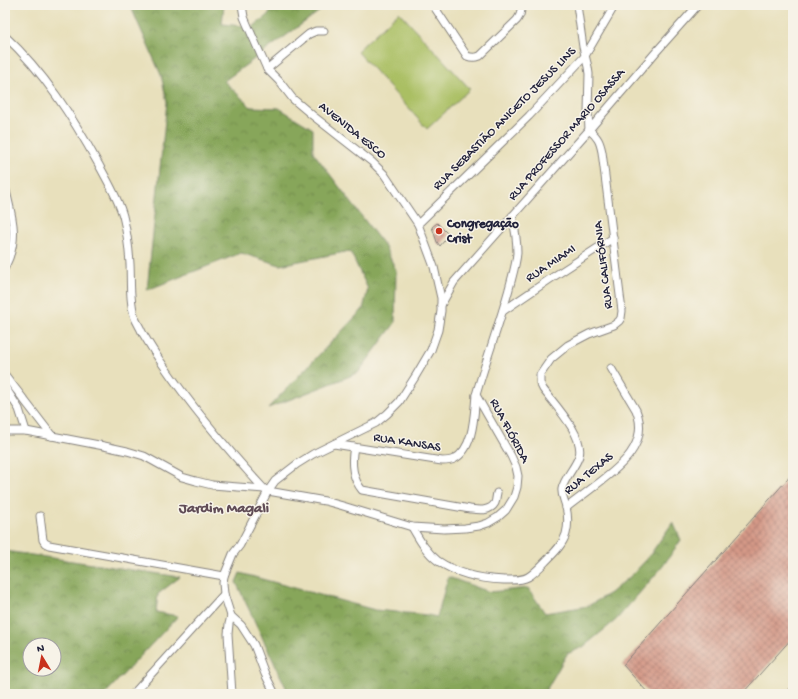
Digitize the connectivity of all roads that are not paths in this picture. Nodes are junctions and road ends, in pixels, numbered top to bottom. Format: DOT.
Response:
graph roads {
  1 [pos="242,5"];
  2 [pos="433,5"];
  3 [pos="522,5"];
  4 [pos="577,5"];
  5 [pos="615,5"];
  6 [pos="698,5"];
  7 [pos="324,31"];
  8 [pos="5,36"];
  9 [pos="585,56"];
  10 [pos="267,69"];
  11 [pos="589,130"];
  12 [pos="5,187"];
  13 [pos="512,216"];
  14 [pos="418,224"];
  15 [pos="613,238"];
  16 [pos="5,267"];
  17 [pos="454,282"];
  18 [pos="438,285"];
  19 [pos="441,306"];
  20 [pos="503,311"];
  21 [pos="611,368"];
  22 [pos="5,375"];
  23 [pos="5,387"];
  24 [pos="476,396"];
  25 [pos="5,431"];
  26 [pos="26,431"];
  27 [pos="52,436"];
  28 [pos="334,444"];
  29 [pos="354,447"];
  30 [pos="266,490"];
  31 [pos="497,493"];
  32 [pos="566,508"];
  33 [pos="40,516"];
  34 [pos="412,527"];
  35 [pos="224,576"];
  36 [pos="224,594"];
  37 [pos="231,616"];
  38 [pos="793,691"];
  39 [pos="133,694"];
  40 [pos="232,694"];
  41 [pos="276,694"];
  42 [pos="790,694"];
  1 -- 10 [label="street, AVENIDA ESCO"];
  2 -- 3 [label="street"];
  4 -- 9 [label="street"];
  5 -- 9 [label="street, RUA SEBASTIÃO ANICETO JESUS LINS"];
  6 -- 11 [label="street, RUA PROFESSOR MARIO OSASSA"];
  7 -- 10 [label="street"];
  8 -- 30 [label="street"];
  9 -- 11 [label="street"];
  9 -- 14 [label="street, RUA SEBASTIÃO ANICETO JESUS LINS"];
  10 -- 14 [label="street, AVENIDA ESCO"];
  11 -- 13 [label="street, RUA PROFESSOR MARIO OSASSA"];
  11 -- 15 [label="street, RUA CALIFÓRNIA"];
  12 -- 16 [label="street"];
  13 -- 17 [label="street, RUA PROFESSOR MARIO OSASSA"];
  13 -- 20 [label="street, RUA FLÓRIDA"];
  14 -- 18 [label="street, AVENIDA ESCO"];
  15 -- 20 [label="street, RUA MIAMI"];
  15 -- 32 [label="street, RUA CALIFÓRNIA"];
  17 -- 18 [label="street"];
  17 -- 19 [label="street, RUA PROFESSOR MARIO OSASSA"];
  18 -- 19 [label="street, AVENIDA ESCO"];
  19 -- 28 [label="street"];
  20 -- 24 [label="street, RUA FLÓRIDA"];
  21 -- 32 [label="street, RUA TEXAS"];
  22 -- 27 [label="street"];
  23 -- 26 [label="street"];
  24 -- 29 [label="street, RUA KANSAS"];
  24 -- 34 [label="street, RUA FLÓRIDA"];
  25 -- 26 [label="street, RUA FLÓRIDA"];
  26 -- 27 [label="street, RUA FLÓRIDA"];
  27 -- 30 [label="street, RUA FLÓRIDA"];
  28 -- 29 [label="street, RUA KANSAS"];
  28 -- 30 [label="street"];
  29 -- 31 [label="street"];
  30 -- 34 [label="street, RUA FLÓRIDA"];
  30 -- 35 [label="street"];
  32 -- 34 [label="street, RUA TEXAS"];
  33 -- 35 [label="street"];
  35 -- 36 [label="street"];
  36 -- 37 [label="street"];
  36 -- 39 [label="street"];
  37 -- 40 [label="street"];
  37 -- 41 [label="street"];
  38 -- 42 [label="street"];
}
